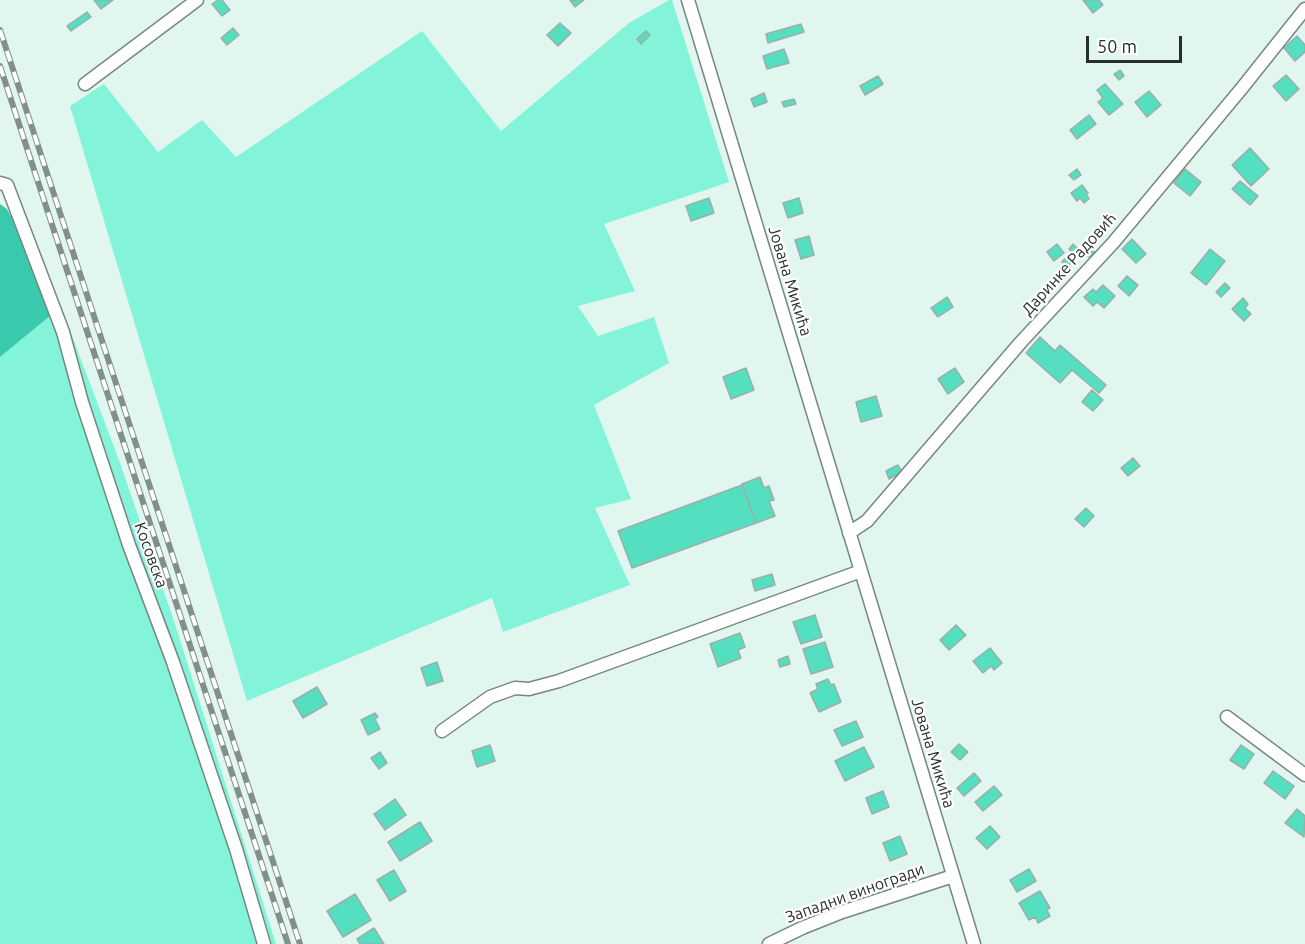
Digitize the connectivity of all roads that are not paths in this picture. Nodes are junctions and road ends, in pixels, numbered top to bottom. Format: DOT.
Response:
graph roads {
  1 [pos="197,0"];
  2 [pos="688,0"];
  3 [pos="1305,9"];
  4 [pos="85,84"];
  5 [pos="0,183"];
  6 [pos="849,533"];
  7 [pos="861,571"];
  8 [pos="1227,717"];
  9 [pos="442,731"];
  10 [pos="1305,775"];
  11 [pos="953,876"];
  12 [pos="264,944"];
  13 [pos="769,944"];
  14 [pos="974,944"];
  1 -- 4 [label="street"];
  2 -- 6 [label="street, Јована Микића"];
  3 -- 6 [label="street, Даринке Радовић"];
  5 -- 12 [label="street, Косовска"];
  6 -- 7 [label="street, Јована Микића"];
  7 -- 9 [label="street"];
  7 -- 11 [label="street, Јована Микића"];
  8 -- 10 [label="street"];
  11 -- 13 [label="street, Западни виногради"];
  11 -- 14 [label="street, Јована Микића"];
}
